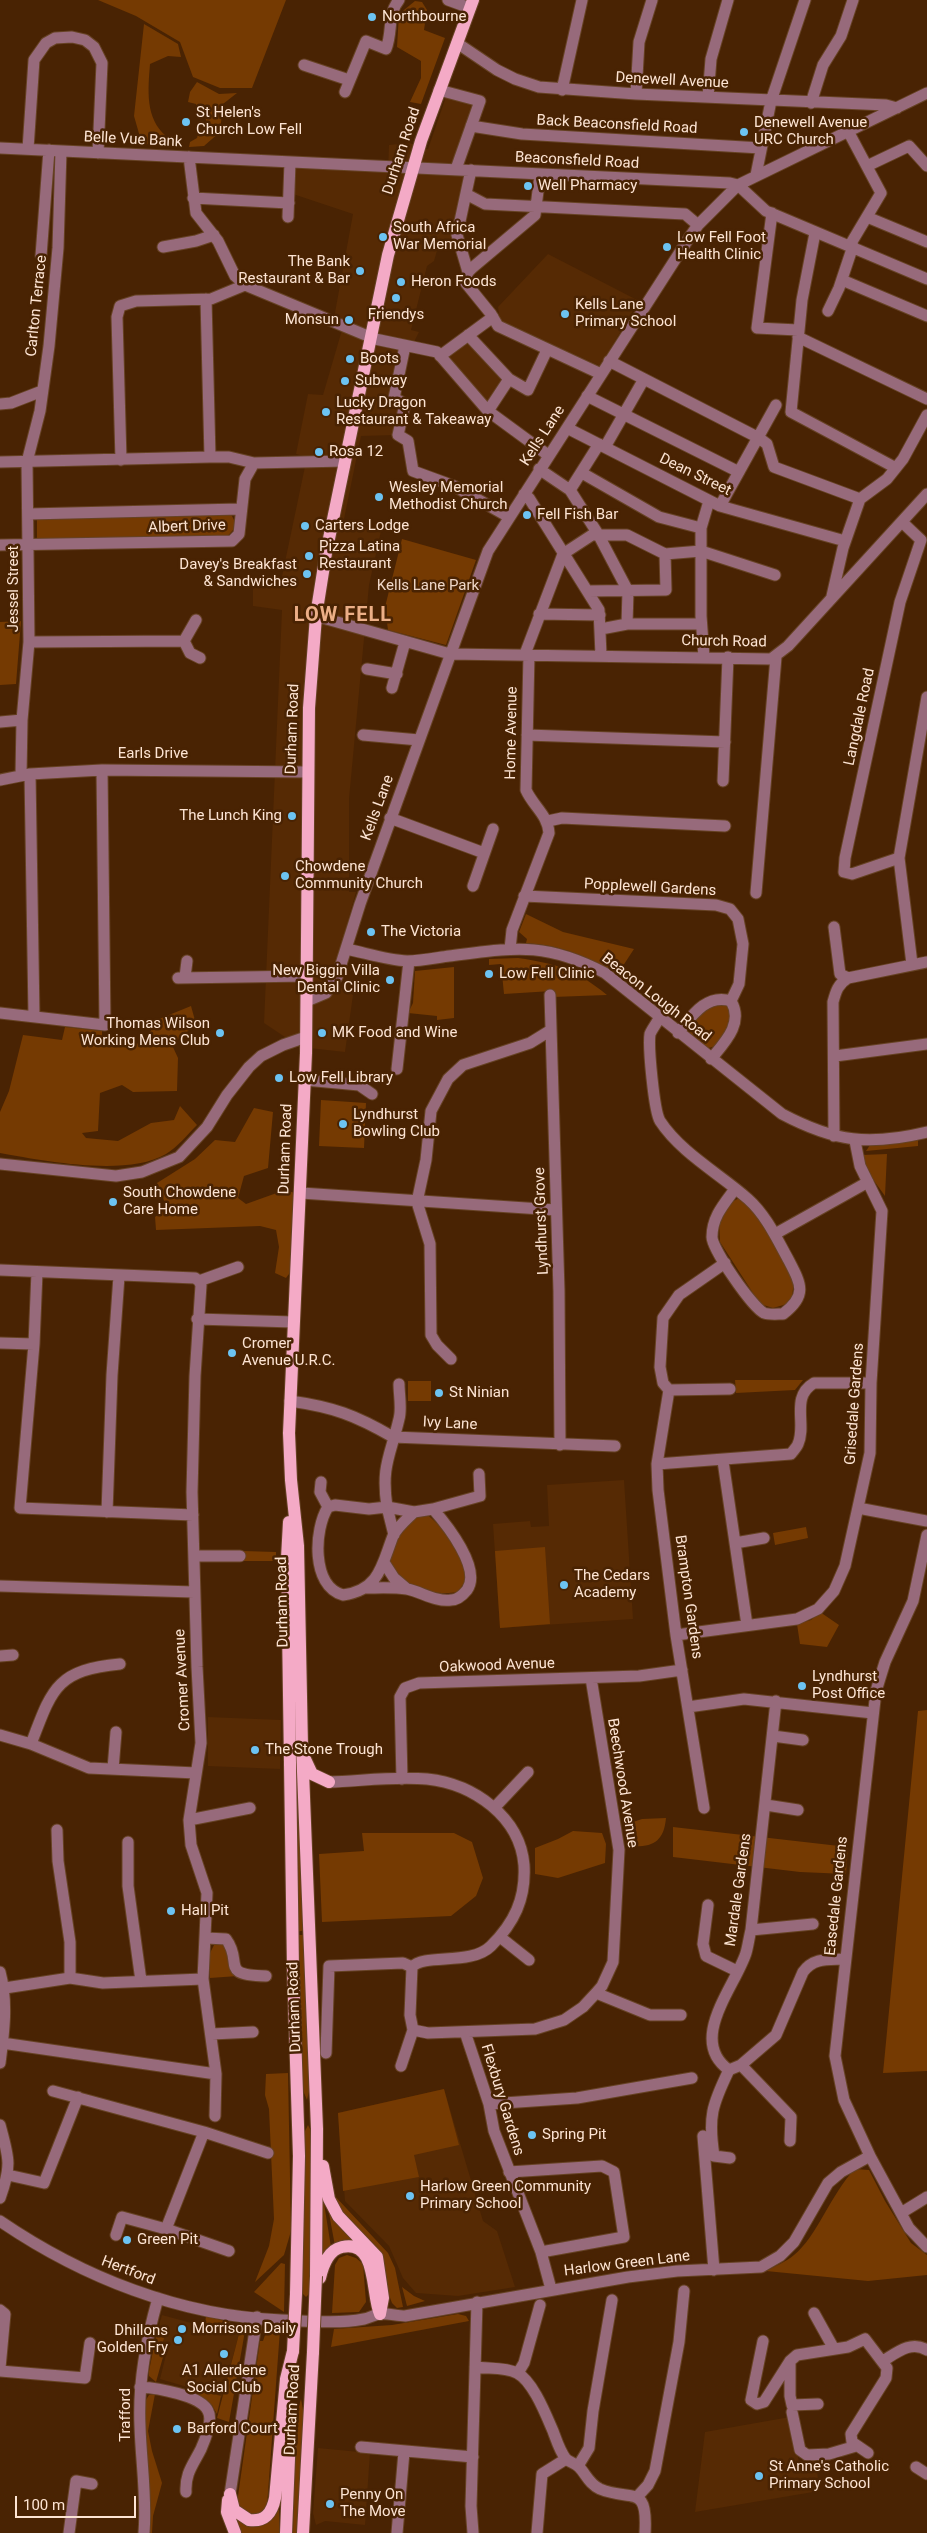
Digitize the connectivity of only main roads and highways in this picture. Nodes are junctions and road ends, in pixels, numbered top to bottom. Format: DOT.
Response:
graph roads {
  1 [pos="472,4"];
  2 [pos="291,1480"];
  3 [pos="302,1746"];
  4 [pos="304,1808"];
  5 [pos="317,2129"];
  6 [pos="318,2276"];
  7 [pos="293,2351"];
  8 [pos="235,2533"];
  9 [pos="286,2533"];
  10 [pos="303,2533"];
  1 -- 2 [label="main road, Durham Road"];
  2 -- 3 [label="main road, Durham Road"];
  2 -- 7 [label="main road, Durham Road, bridge"];
  3 -- 4 [label="main road, Durham Road"];
  3 -- 4 [label="main road"];
  4 -- 5 [label="main road, Durham Road"];
  5 -- 6 [label="main road, Durham Road"];
  5 -- 6 [label="main road"];
  6 -- 10 [label="main road, Durham Road, bridge"];
  7 -- 8 [label="main road"];
  7 -- 9 [label="main road, Durham Road"];
}
